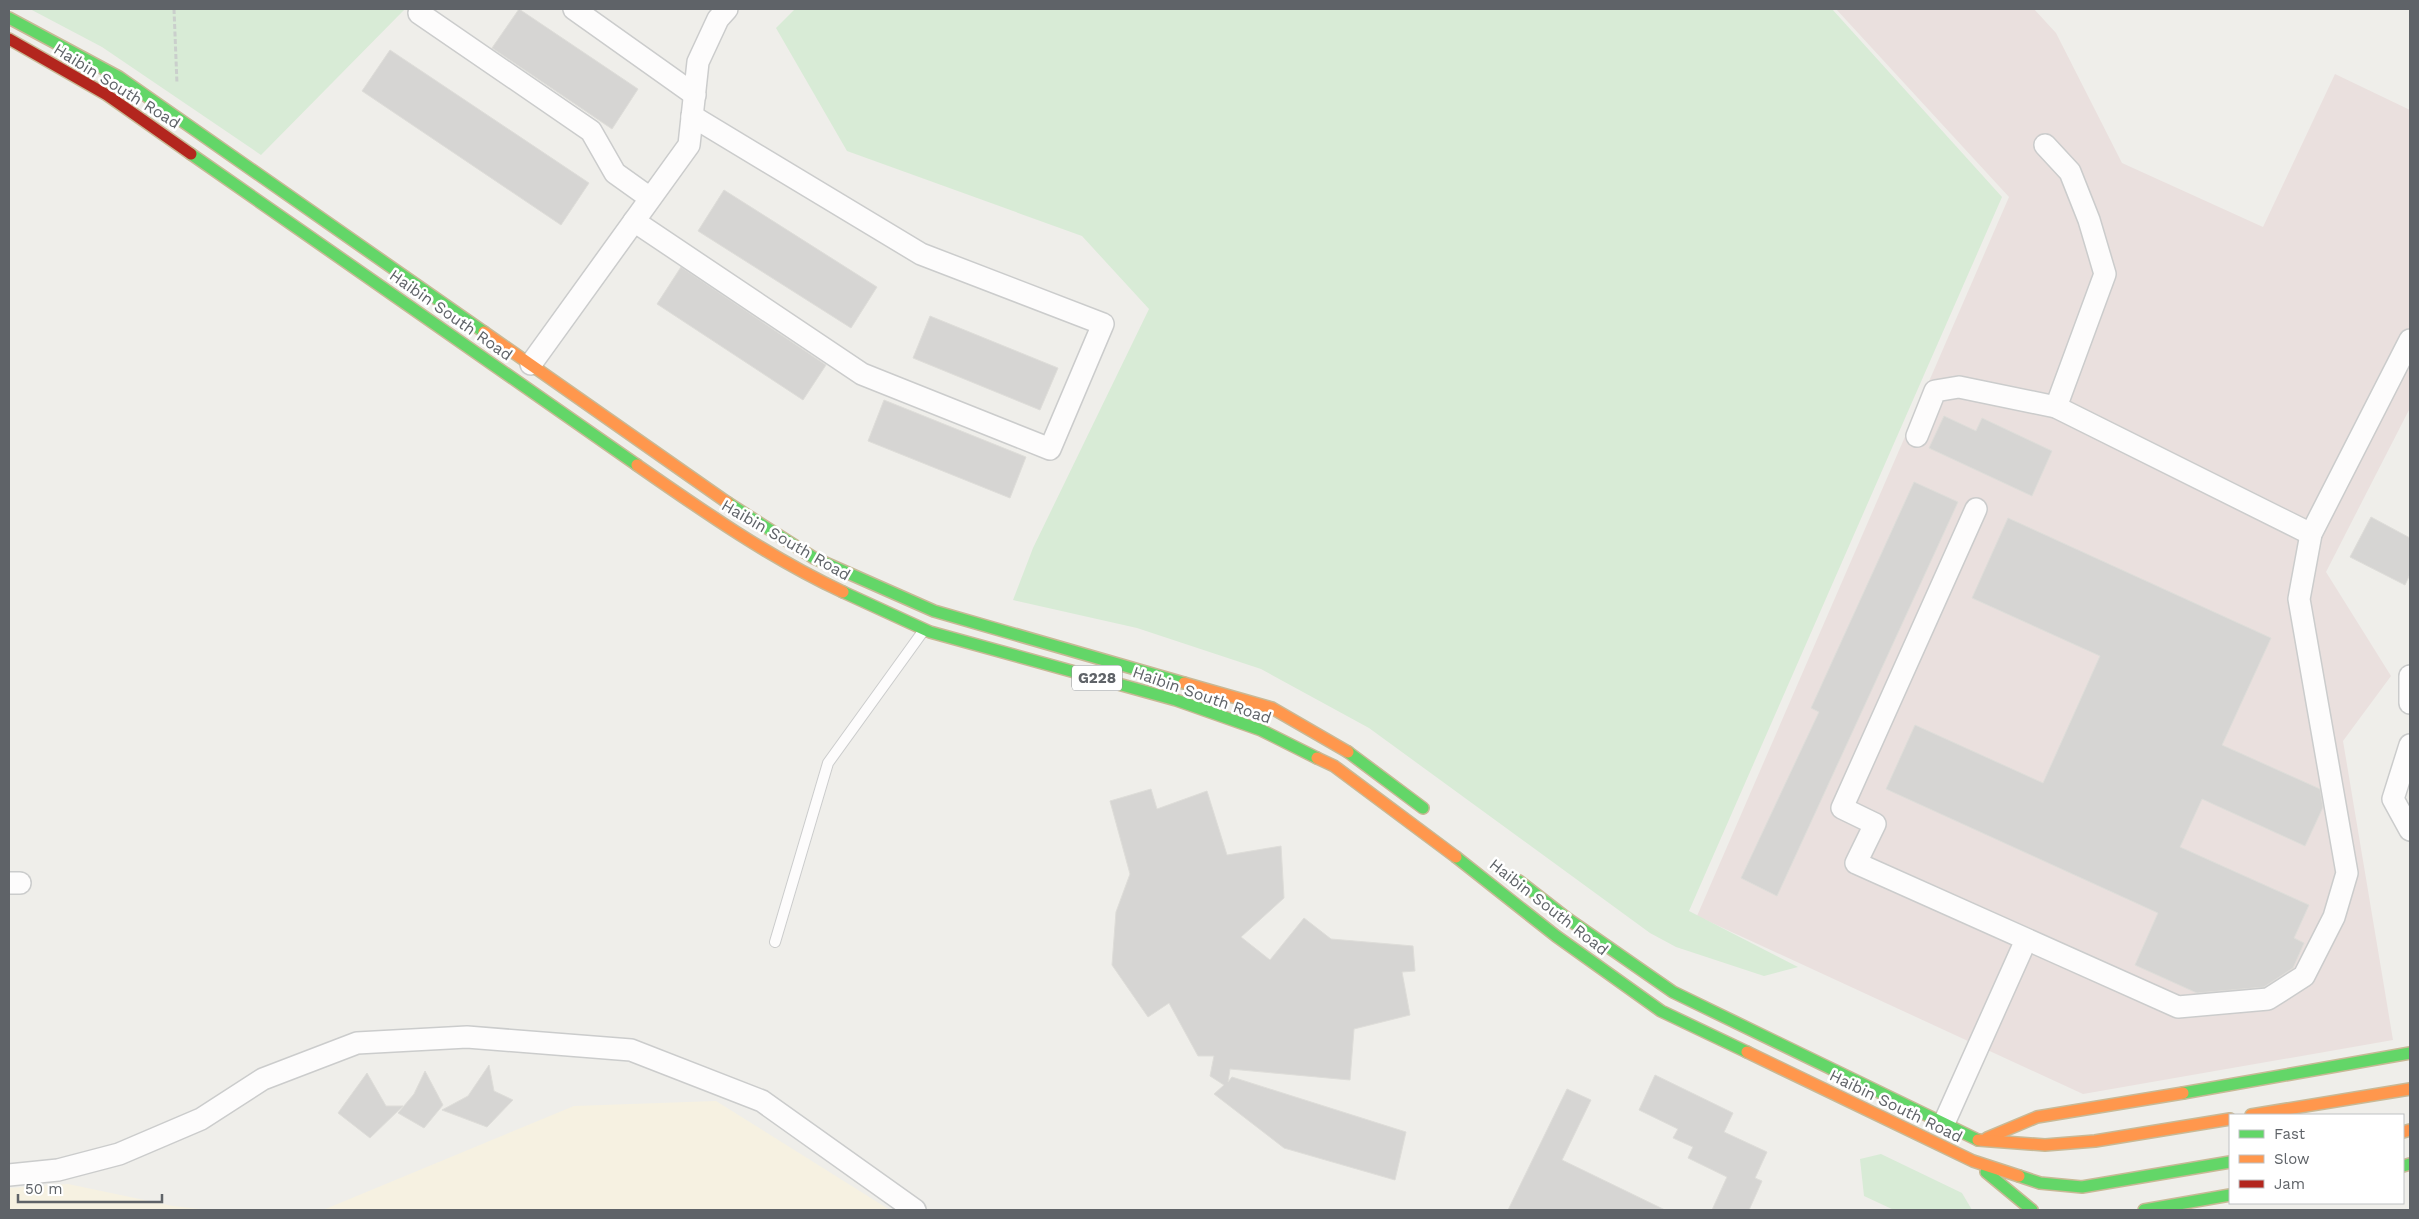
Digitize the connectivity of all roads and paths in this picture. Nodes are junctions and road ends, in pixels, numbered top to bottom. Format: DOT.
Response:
graph roads {
  1 [pos="174,9"];
  2 [pos="424,9"];
  3 [pos="574,9"];
  4 [pos="727,9"];
  5 [pos="9,18"];
  6 [pos="9,39"];
  7 [pos="177,84"];
  8 [pos="695,95"];
  9 [pos="692,116"];
  10 [pos="2045,145"];
  11 [pos="650,198"];
  12 [pos="634,221"];
  13 [pos="2410,340"];
  14 [pos="531,364"];
  15 [pos="2056,407"];
  16 [pos="1917,436"];
  17 [pos="1976,509"];
  18 [pos="2311,534"];
  19 [pos="924,629"];
  20 [pos="2410,676"];
  21 [pos="2410,703"];
  22 [pos="2410,745"];
  23 [pos="1431,814"];
  24 [pos="2410,830"];
  25 [pos="1507,873"];
  26 [pos="2026,940"];
  27 [pos="775,942"];
  28 [pos="2410,1053"];
  29 [pos="2410,1090"];
  30 [pos="2257,1114"];
  31 [pos="2229,1119"];
  32 [pos="1944,1123"];
  33 [pos="1981,1141"];
  34 [pos="1973,1161"];
  35 [pos="2229,1162"];
  36 [pos="9,1175"];
  37 [pos="2229,1195"];
  38 [pos="915,1210"];
  39 [pos="2032,1210"];
  40 [pos="2144,1210"];
  1 -- 7 [label="path"];
  2 -- 11 [label="street"];
  3 -- 8 [label="street"];
  4 -- 8 [label="street"];
  5 -- 14 [label="highway, Haibin South Road / G228"];
  6 -- 19 [label="highway, Haibin South Road / G228"];
  8 -- 9 [label="street"];
  9 -- 11 [label="street"];
  9 -- 12 [label="street"];
  10 -- 15 [label="street"];
  11 -- 12 [label="street"];
  12 -- 14 [label="street"];
  13 -- 18 [label="street"];
  14 -- 23 [label="highway, Haibin South Road / G228"];
  15 -- 16 [label="street"];
  15 -- 18 [label="street"];
  17 -- 26 [label="street"];
  18 -- 26 [label="street"];
  19 -- 27 [label="lane"];
  19 -- 34 [label="highway, Haibin South Road / G228"];
  20 -- 21 [label="street"];
  22 -- 24 [label="street"];
  25 -- 32 [label="highway, Haibin South Road"];
  26 -- 32 [label="street"];
  28 -- 33 [label="highway"];
  29 -- 30 [label="highway"];
  31 -- 33 [label="highway, Haibin South Road"];
  32 -- 33 [label="highway, Haibin South Road"];
  34 -- 35 [label="highway, Haibin South Road / G228"];
  34 -- 39 [label="highway"];
  36 -- 38 [label="street"];
  37 -- 40 [label="highway"];
}
